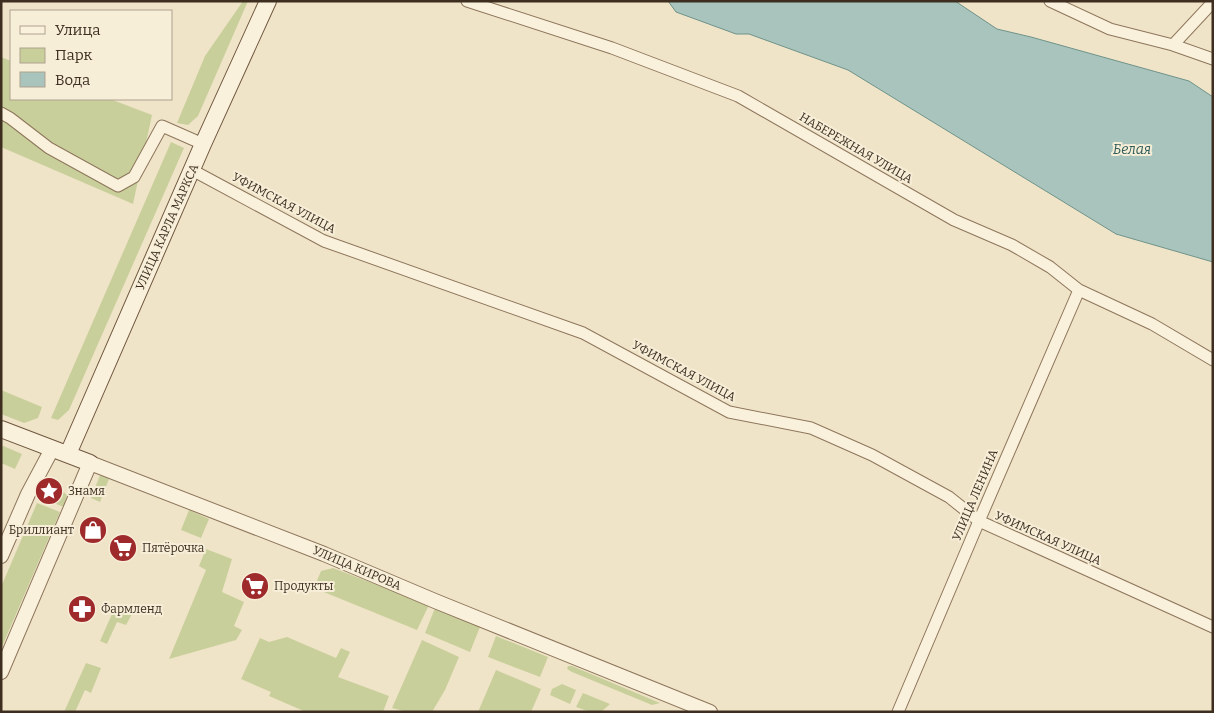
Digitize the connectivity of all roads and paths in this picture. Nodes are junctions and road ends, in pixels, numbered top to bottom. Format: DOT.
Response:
graph roads {
  1 [pos="268,1"];
  2 [pos="467,1"];
  3 [pos="1050,1"];
  4 [pos="1213,2"];
  5 [pos="1173,45"];
  6 [pos="1213,59"];
  7 [pos="1,113"];
  8 [pos="203,144"];
  9 [pos="192,170"];
  10 [pos="1079,290"];
  11 [pos="1213,360"];
  12 [pos="1,429"];
  13 [pos="60,452"];
  14 [pos="90,463"];
  15 [pos="979,521"];
  16 [pos="1,556"];
  17 [pos="1213,627"];
  18 [pos="1,672"];
  19 [pos="710,712"];
  20 [pos="898,712"];
  1 -- 8 [label="main road, УЛИЦА КАРЛА МАРКСА"];
  2 -- 10 [label="street, НАБЕРЕЖНАЯ УЛИЦА"];
  3 -- 5 [label="street"];
  4 -- 5 [label="street"];
  5 -- 6 [label="street"];
  7 -- 8 [label="street"];
  8 -- 9 [label="main road, УЛИЦА КАРЛА МАРКСА"];
  9 -- 13 [label="main road, УЛИЦА КАРЛА МАРКСА"];
  9 -- 15 [label="street, УФИМСКАЯ УЛИЦА"];
  10 -- 11 [label="street, НАБЕРЕЖНАЯ УЛИЦА"];
  10 -- 15 [label="street, УЛИЦА ЛЕНИНА"];
  12 -- 13 [label="main road, УЛИЦА КИРОВА"];
  13 -- 14 [label="main road, УЛИЦА КИРОВА"];
  13 -- 16 [label="street, УЛИЦА КАРЛА МАРКСА"];
  14 -- 18 [label="street"];
  14 -- 19 [label="street, УЛИЦА КИРОВА"];
  15 -- 17 [label="street, УФИМСКАЯ УЛИЦА"];
  15 -- 20 [label="street, УЛИЦА ЛЕНИНА"];
}
